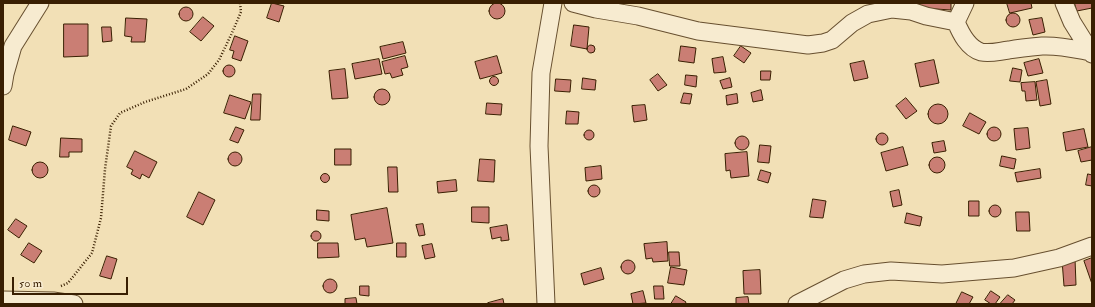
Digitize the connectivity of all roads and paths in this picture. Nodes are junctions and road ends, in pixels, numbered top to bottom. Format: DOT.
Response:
graph roads {
  1 [pos="40,3"];
  2 [pos="240,3"];
  3 [pos="553,3"];
  4 [pos="573,3"];
  5 [pos="965,3"];
  6 [pos="1064,3"];
  7 [pos="956,22"];
  8 [pos="1092,53"];
  9 [pos="3,86"];
  10 [pos="1092,246"];
  11 [pos="61,286"];
  12 [pos="3,300"];
  13 [pos="74,304"];
  14 [pos="546,304"];
  15 [pos="797,304"];
  1 -- 9 [label="street"];
  2 -- 11 [label="path"];
  3 -- 14 [label="street"];
  4 -- 7 [label="street"];
  5 -- 7 [label="street"];
  6 -- 8 [label="street"];
  7 -- 8 [label="street"];
  10 -- 15 [label="street"];
  12 -- 13 [label="street"];
}
